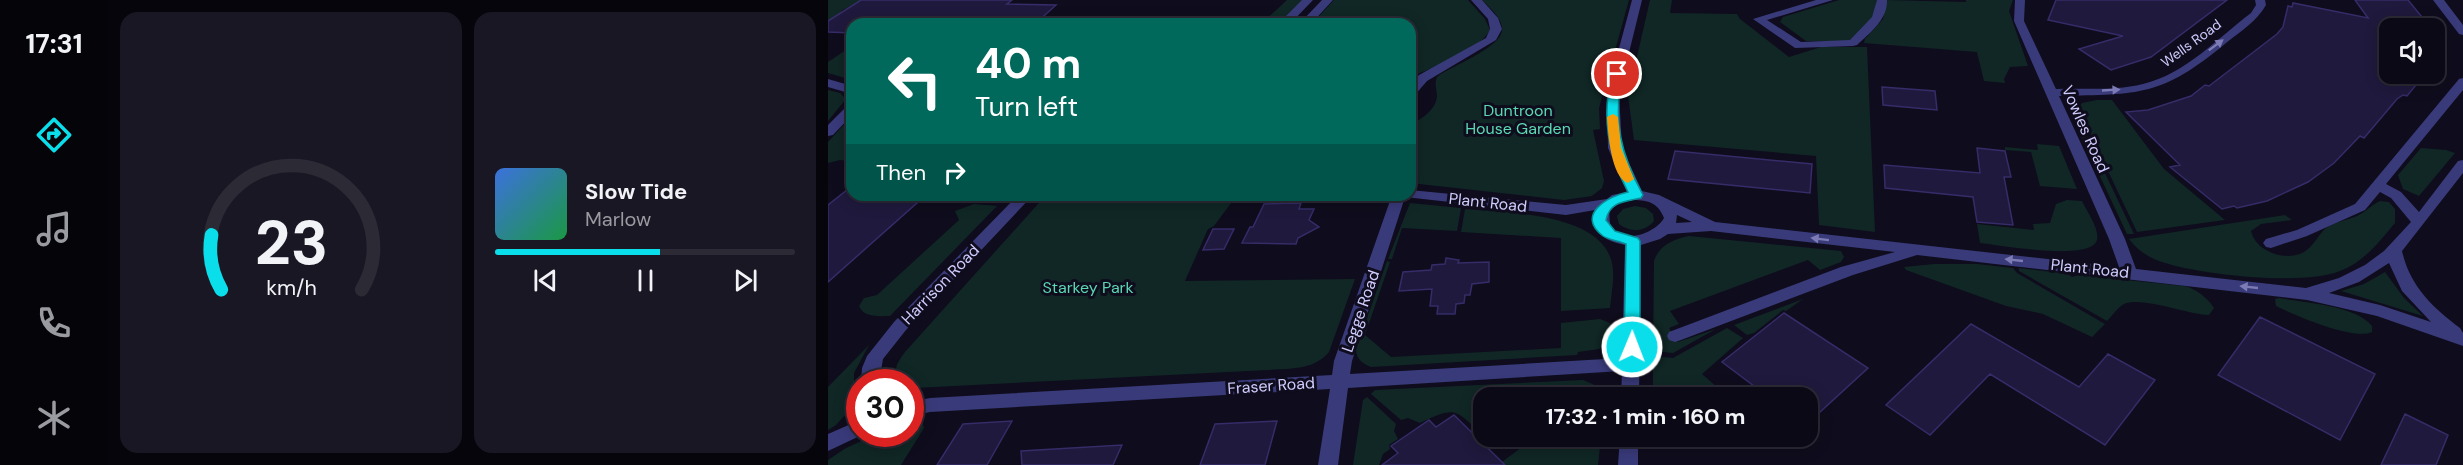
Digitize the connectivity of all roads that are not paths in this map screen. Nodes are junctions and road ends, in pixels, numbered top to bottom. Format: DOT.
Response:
graph roads {
  1 [pos="1308,0"];
  2 [pos="1328,0"];
  3 [pos="1476,0"];
  4 [pos="1637,0"];
  5 [pos="1828,0"];
  6 [pos="1882,0"];
  7 [pos="2020,0"];
  8 [pos="2260,0"];
  9 [pos="2438,0"];
  10 [pos="1290,18"];
  11 [pos="1311,18"];
  12 [pos="2463,32"];
  13 [pos="2463,82"];
  14 [pos="828,83"];
  15 [pos="1416,87"];
  16 [pos="846,88"];
  17 [pos="2052,93"];
  18 [pos="846,114"];
  19 [pos="828,132"];
  20 [pos="2463,164"];
  21 [pos="2378,186"];
  22 [pos="1416,195"];
  23 [pos="1636,195"];
  24 [pos="1659,200"];
  25 [pos="1020,201"];
  26 [pos="1397,201"];
  27 [pos="1608,203"];
  28 [pos="1566,210"];
  29 [pos="2418,220"];
  30 [pos="1711,226"];
  31 [pos="1603,228"];
  32 [pos="1666,229"];
  33 [pos="1633,241"];
  34 [pos="2271,243"];
  35 [pos="2394,250"];
  36 [pos="1922,251"];
  37 [pos="2129,272"];
  38 [pos="2307,294"];
  39 [pos="1675,336"];
  40 [pos="2463,339"];
  41 [pos="1632,364"];
  42 [pos="871,369"];
  43 [pos="1342,380"];
  44 [pos="1631,387"];
  45 [pos="924,407"];
  46 [pos="846,434"];
  47 [pos="828,443"];
  48 [pos="1629,447"];
  49 [pos="1328,465"];
  50 [pos="1628,465"];
  1 -- 10 [label="street"];
  2 -- 11 [label="street"];
  3 -- 15 [label="street"];
  4 -- 23 [label="street"];
  5 -- 6 [label="street"];
  7 -- 17 [label="street, Vowles Road"];
  17 -- 8 [label="street, Wells Road, one-way"];
  9 -- 12 [label="street"];
  13 -- 21 [label="street"];
  14 -- 16 [label="street"];
  17 -- 37 [label="street, Vowles Road"];
  18 -- 19 [label="street"];
  20 -- 29 [label="street"];
  21 -- 29 [label="street"];
  21 -- 34 [label="street"];
  22 -- 28 [label="street, Plant Road"];
  23 -- 24 [label="street"];
  23 -- 27 [label="street"];
  24 -- 30 [label="street, Plant Road"];
  24 -- 32 [label="street"];
  25 -- 42 [label="street, Harrison Road"];
  26 -- 43 [label="street, Legge Road"];
  27 -- 28 [label="street, Plant Road"];
  27 -- 31 [label="street"];
  28 -- 31 [label="street, Plant Road"];
  29 -- 35 [label="street"];
  30 -- 32 [label="street, Plant Road"];
  36 -- 30 [label="street, Plant Road, one-way"];
  31 -- 33 [label="street"];
  32 -- 33 [label="street"];
  33 -- 41 [label="street"];
  35 -- 38 [label="street"];
  35 -- 40 [label="street"];
  37 -- 36 [label="street, Plant Road, one-way"];
  36 -- 39 [label="street"];
  38 -- 37 [label="street, Plant Road, one-way"];
  38 -- 40 [label="street, Plant Road"];
  41 -- 43 [label="street, Fraser Road"];
  41 -- 44 [label="street"];
  43 -- 45 [label="street, Fraser Road"];
  43 -- 49 [label="street, Legge Road"];
  46 -- 47 [label="street"];
  48 -- 50 [label="street"];
}
